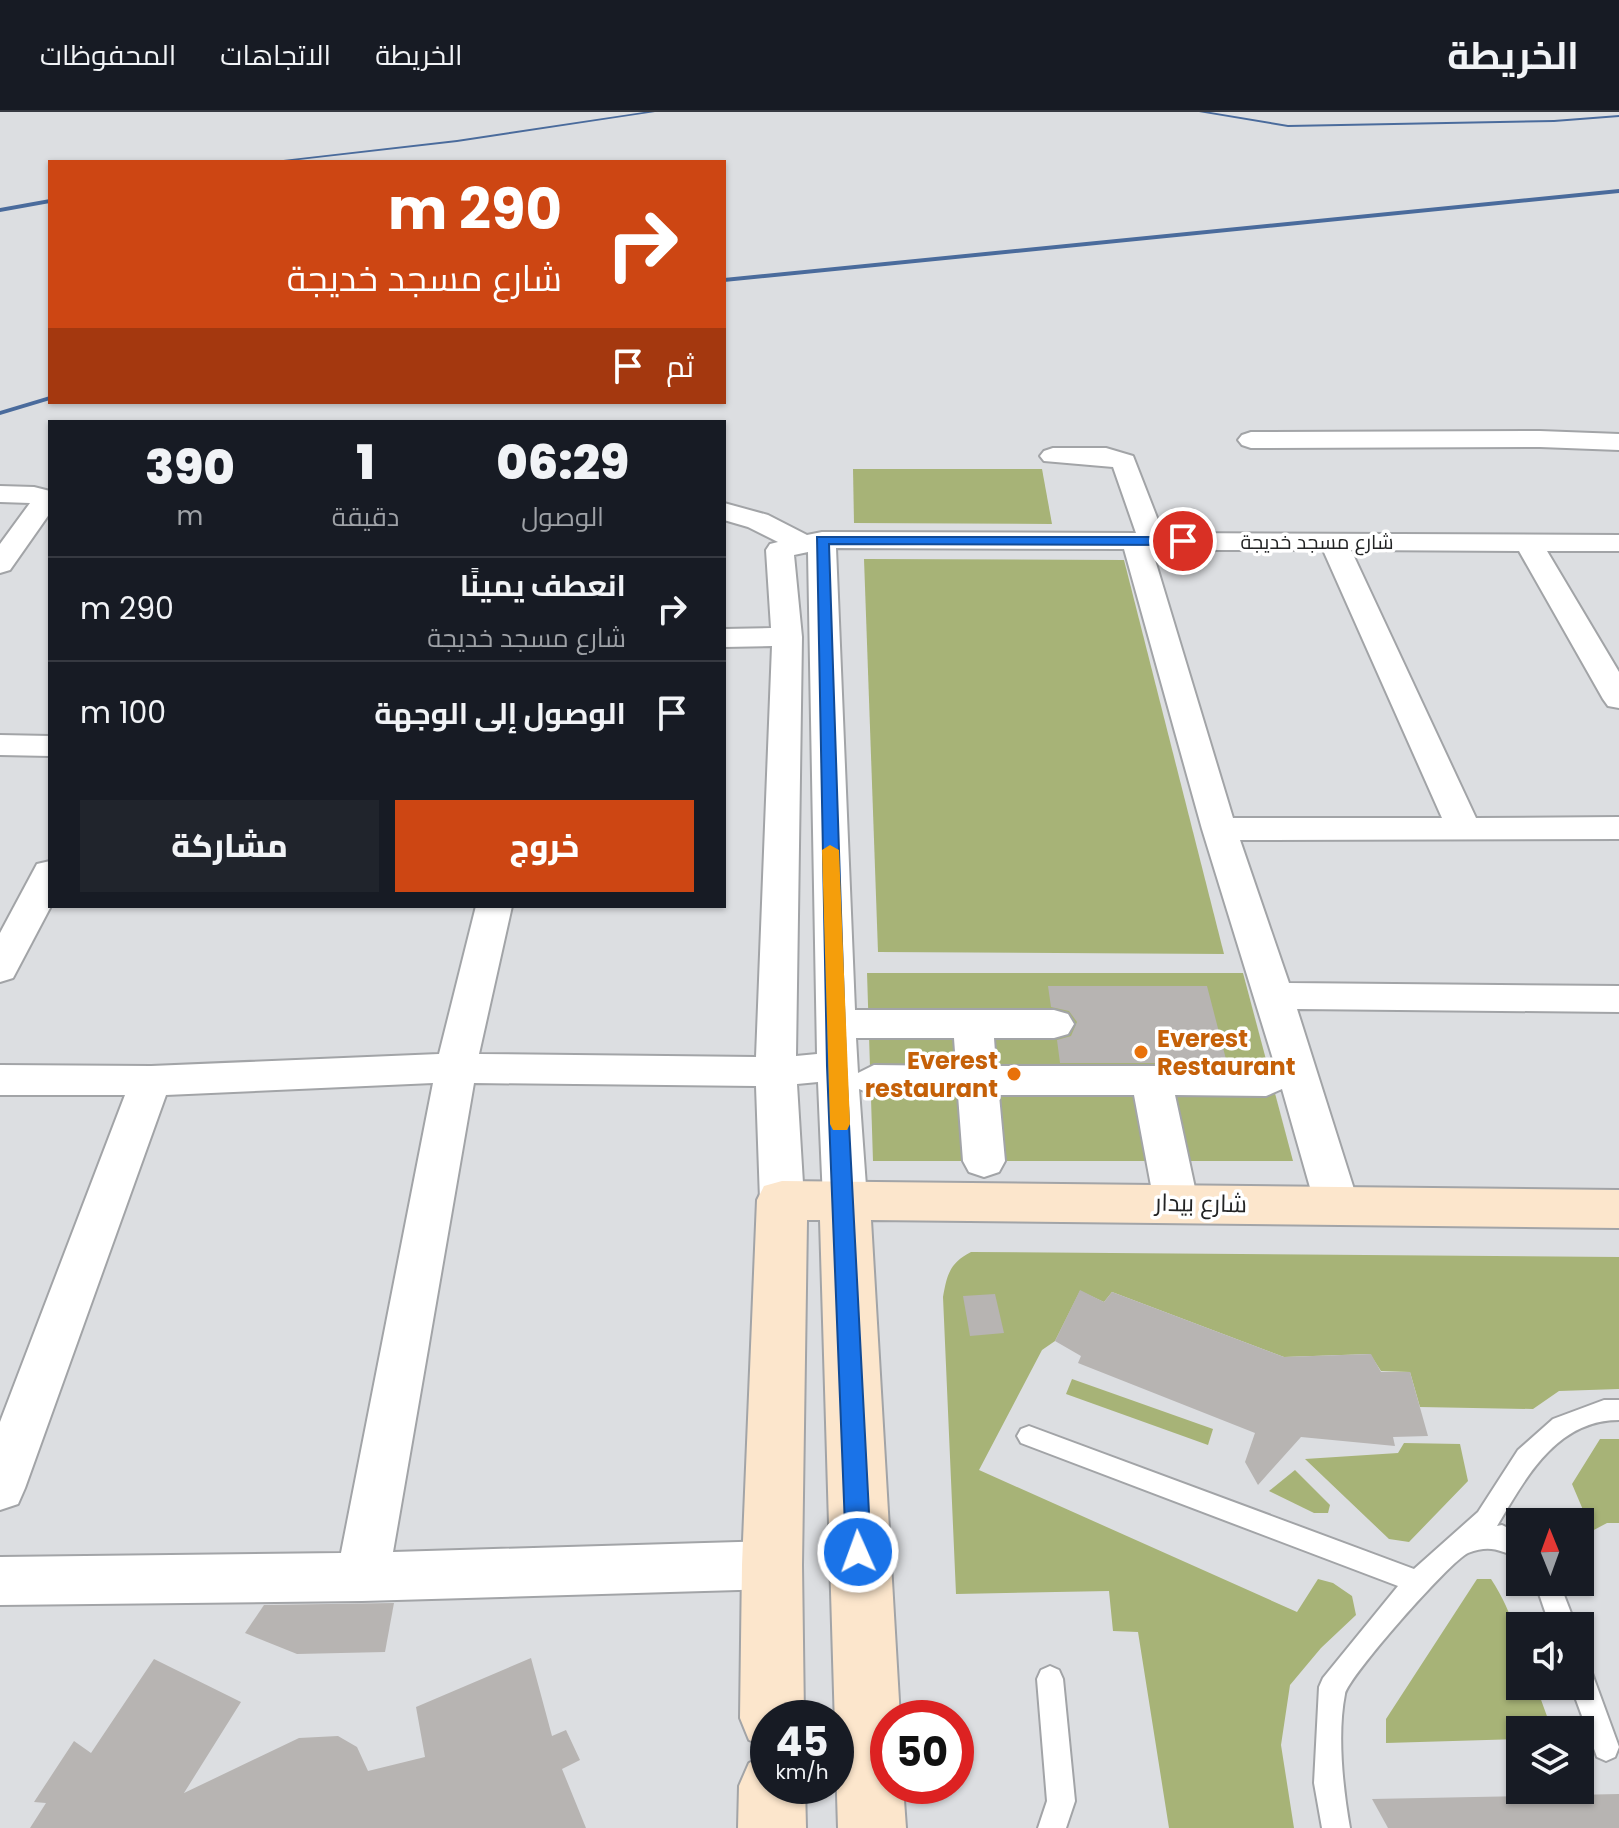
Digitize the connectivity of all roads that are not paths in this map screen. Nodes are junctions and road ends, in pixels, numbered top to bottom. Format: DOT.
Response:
graph roads {
  1 [pos="1251,440"];
  2 [pos="1619,442"];
  3 [pos="1053,456"];
  4 [pos="0,494"];
  5 [pos="42,494"];
  6 [pos="726,512"];
  7 [pos="1144,541"];
  8 [pos="812,542"];
  9 [pos="1333,542"];
  10 [pos="1528,542"];
  11 [pos="1619,543"];
  12 [pos="0,564"];
  13 [pos="787,637"];
  14 [pos="726,638"];
  15 [pos="1619,699"];
  16 [pos="0,745"];
  17 [pos="48,746"];
  18 [pos="1619,828"];
  19 [pos="1219,829"];
  20 [pos="1464,829"];
  21 [pos="48,876"];
  22 [pos="494,908"];
  23 [pos="0,969"];
  24 [pos="1274,996"];
  25 [pos="1619,999"];
  26 [pos="836,1024"];
  27 [pos="973,1024"];
  28 [pos="1054,1024"];
  29 [pos="837,1066"];
  30 [pos="456,1068"];
  31 [pos="776,1072"];
  32 [pos="0,1080"];
  33 [pos="874,1080"];
  34 [pos="151,1081"];
  35 [pos="977,1081"];
  36 [pos="1152,1081"];
  37 [pos="1266,1081"];
  38 [pos="984,1161"];
  39 [pos="782,1200"];
  40 [pos="845,1200"];
  41 [pos="1176,1202"];
  42 [pos="1337,1205"];
  43 [pos="1619,1209"];
  44 [pos="1619,1410"];
  45 [pos="1029,1436"];
  46 [pos="0,1488"];
  47 [pos="1506,1538"];
  48 [pos="1460,1544"];
  49 [pos="772,1565"];
  50 [pos="362,1577"];
  51 [pos="0,1581"];
  52 [pos="1417,1582"];
  53 [pos="1050,1679"];
  54 [pos="772,1700"];
  55 [pos="1589,1700"];
  56 [pos="1606,1748"];
  57 [pos="772,1804"];
  58 [pos="772,1828"];
  59 [pos="872,1828"];
  60 [pos="1052,1828"];
  61 [pos="1336,1828"];
  1 -- 2 [label="street"];
  3 -- 7 [label="street"];
  4 -- 5 [label="street"];
  5 -- 12 [label="street"];
  6 -- 8 [label="street"];
  7 -- 8 [label="street, شارع مسجد خديجة"];
  7 -- 9 [label="street, شارع مسجد خديجة"];
  7 -- 19 [label="street"];
  8 -- 13 [label="street"];
  8 -- 26 [label="street"];
  9 -- 10 [label="street, شارع مسجد خديجة"];
  9 -- 20 [label="street"];
  10 -- 11 [label="street, شارع مسجد خديجة"];
  10 -- 15 [label="street"];
  13 -- 14 [label="street"];
  13 -- 31 [label="street"];
  16 -- 17 [label="street"];
  18 -- 20 [label="street"];
  19 -- 20 [label="street"];
  19 -- 24 [label="street"];
  21 -- 23 [label="street"];
  22 -- 30 [label="street"];
  24 -- 25 [label="street"];
  24 -- 42 [label="street"];
  26 -- 27 [label="street"];
  26 -- 29 [label="street"];
  27 -- 28 [label="street"];
  27 -- 35 [label="street"];
  29 -- 31 [label="street"];
  29 -- 40 [label="street"];
  30 -- 31 [label="street"];
  30 -- 34 [label="street"];
  30 -- 50 [label="street"];
  31 -- 39 [label="street"];
  32 -- 34 [label="street"];
  33 -- 35 [label="street"];
  34 -- 46 [label="street"];
  35 -- 36 [label="street"];
  35 -- 38 [label="street"];
  36 -- 37 [label="street"];
  36 -- 41 [label="street"];
  39 -- 40 [label="main road, شارع بيدار"];
  39 -- 49 [label="main road"];
  40 -- 41 [label="main road, شارع بيدار"];
  40 -- 59 [label="main road"];
  41 -- 42 [label="main road, شارع بيدار"];
  42 -- 43 [label="main road, شارع بيدار"];
  44 -- 48 [label="lane"];
  45 -- 52 [label="lane"];
  47 -- 48 [label="lane"];
  48 -- 52 [label="lane"];
  49 -- 50 [label="street"];
  49 -- 54 [label="main road"];
  50 -- 51 [label="street"];
  52 -- 61 [label="lane"];
  53 -- 60 [label="lane"];
  55 -- 56 [label="lane"];
  57 -- 58 [label="main road"];
}
